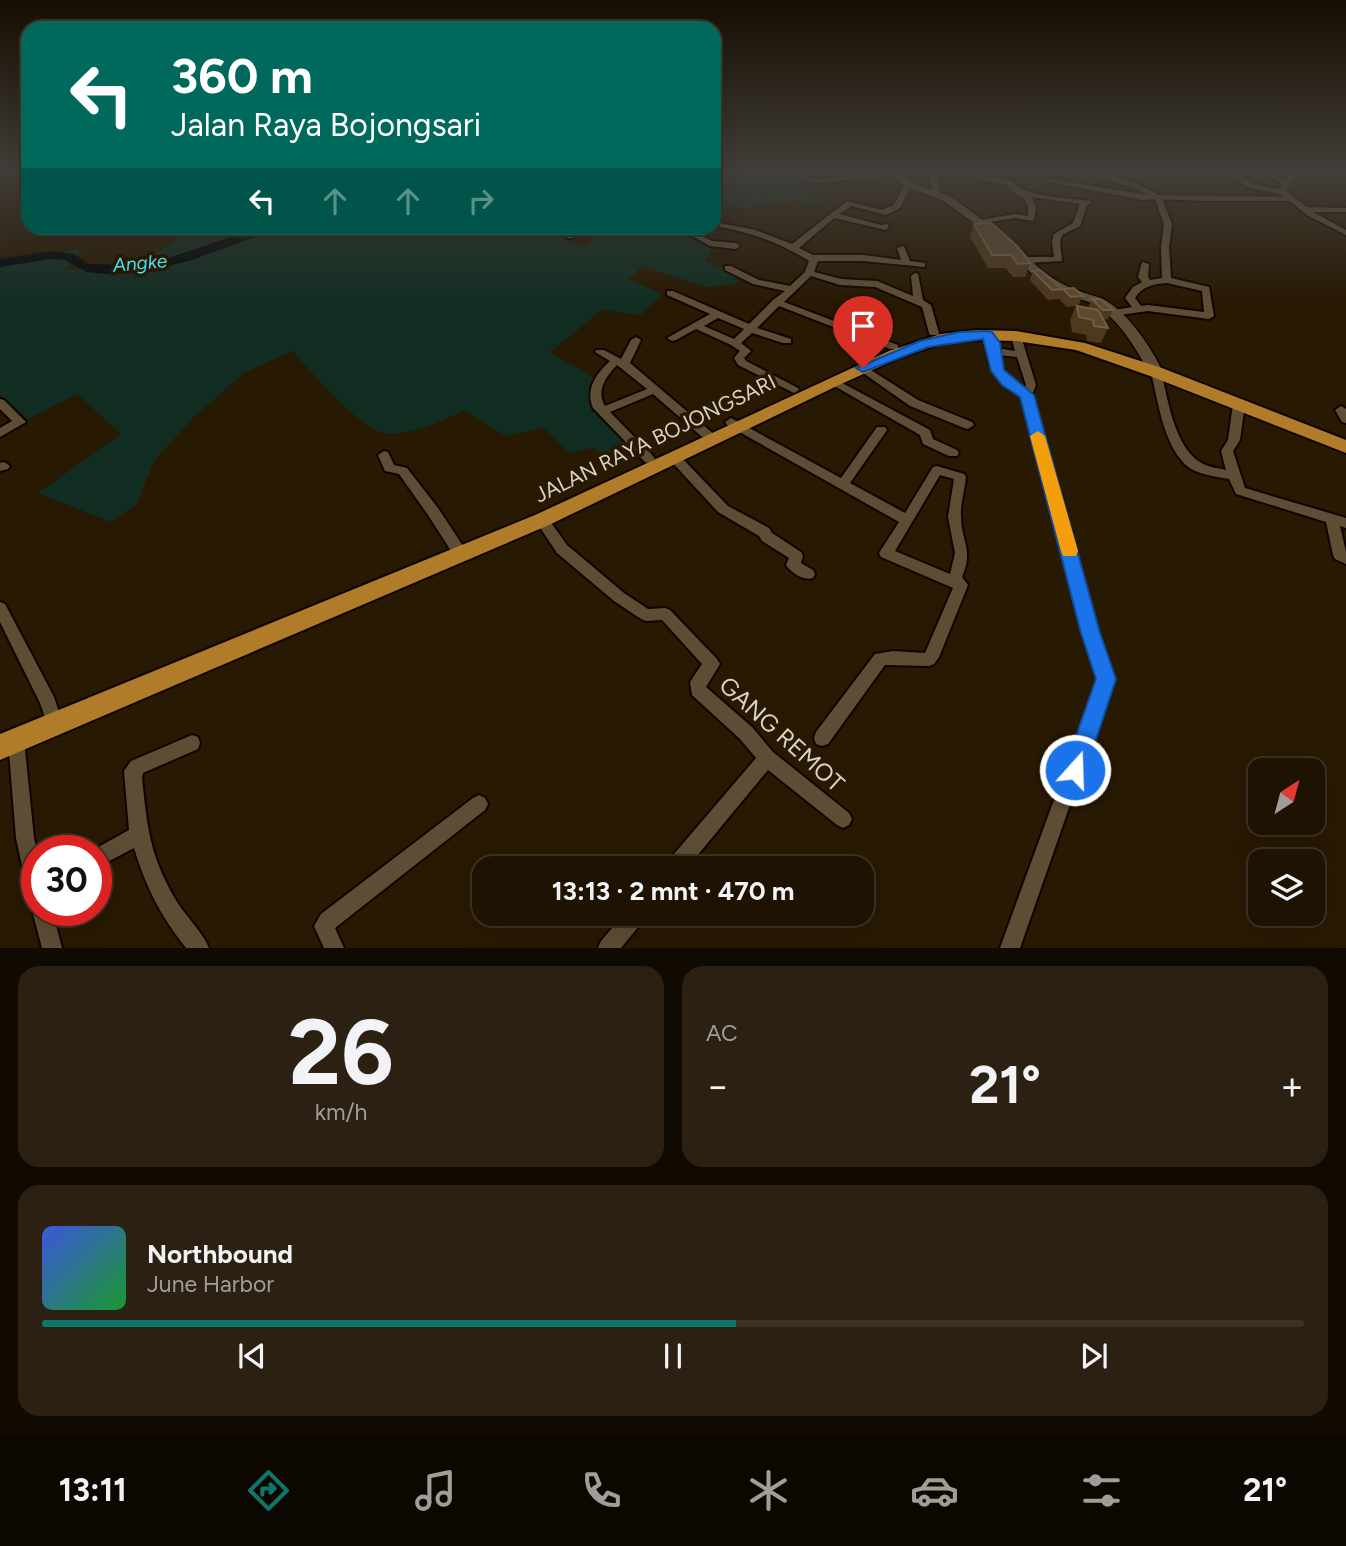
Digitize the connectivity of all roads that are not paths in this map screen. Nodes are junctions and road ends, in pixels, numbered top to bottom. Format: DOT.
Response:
graph roads {
  1 [pos="833,215"];
  2 [pos="970,215"];
  3 [pos="1031,215"];
  4 [pos="1080,215"];
  5 [pos="1165,215"];
  6 [pos="1315,215"];
  7 [pos="980,222"];
  8 [pos="721,225"];
  9 [pos="885,226"];
  10 [pos="1346,233"];
  11 [pos="696,235"];
  12 [pos="736,246"];
  13 [pos="793,248"];
  14 [pos="901,248"];
  15 [pos="812,258"];
  16 [pos="1023,260"];
  17 [pos="906,263"];
  18 [pos="1145,264"];
  19 [pos="922,265"];
  20 [pos="728,268"];
  21 [pos="809,273"];
  22 [pos="915,276"];
  23 [pos="1167,280"];
  24 [pos="1148,283"];
  25 [pos="791,289"];
  26 [pos="670,293"];
  27 [pos="918,300"];
  28 [pos="776,302"];
  29 [pos="1138,309"];
  30 [pos="1112,313"];
  31 [pos="716,315"];
  32 [pos="699,327"];
  33 [pos="751,329"];
  34 [pos="934,333"];
  35 [pos="672,338"];
  36 [pos="636,340"];
  37 [pos="788,341"];
  38 [pos="735,343"];
  39 [pos="990,343"];
  40 [pos="1019,346"];
  41 [pos="894,347"];
  42 [pos="600,352"];
  43 [pos="619,363"];
  44 [pos="863,368"];
  45 [pos="1154,368"];
  46 [pos="833,381"];
  47 [pos="654,390"];
  48 [pos="794,390"];
  49 [pos="1027,395"];
  50 [pos="0,403"];
  51 [pos="1239,404"];
  52 [pos="603,411"];
  53 [pos="734,424"];
  54 [pos="968,425"];
  55 [pos="881,430"];
  56 [pos="0,433"];
  57 [pos="708,436"];
  58 [pos="1346,442"];
  59 [pos="1346,447"];
  60 [pos="953,453"];
  61 [pos="384,456"];
  62 [pos="674,457"];
  63 [pos="649,459"];
  64 [pos="1234,475"];
  65 [pos="842,484"];
  66 [pos="542,520"];
  67 [pos="907,520"];
  68 [pos="1339,521"];
  69 [pos="458,549"];
  70 [pos="1346,559"];
  71 [pos="808,574"];
  72 [pos="961,585"];
  73 [pos="0,608"];
  74 [pos="4,627"];
  75 [pos="53,719"];
  76 [pos="822,738"];
  77 [pos="5,741"];
  78 [pos="192,743"];
  79 [pos="767,758"];
  80 [pos="479,804"];
  81 [pos="843,819"];
  82 [pos="24,835"];
  83 [pos="139,835"];
  84 [pos="112,850"];
  85 [pos="685,856"];
  86 [pos="46,926"];
  87 [pos="626,926"];
  88 [pos="52,947"];
  89 [pos="199,947"];
  90 [pos="334,947"];
  91 [pos="608,947"];
  92 [pos="1010,947"];
  1 -- 9 [label="street"];
  1 -- 13 [label="street"];
  2 -- 7 [label="main road"];
  3 -- 7 [label="street"];
  4 -- 16 [label="street"];
  5 -- 23 [label="street"];
  6 -- 10 [label="street"];
  7 -- 16 [label="main road"];
  8 -- 13 [label="street"];
  11 -- 12 [label="street"];
  13 -- 15 [label="street"];
  14 -- 17 [label="street"];
  15 -- 17 [label="street"];
  15 -- 21 [label="street"];
  16 -- 30 [label="main road"];
  17 -- 19 [label="street"];
  18 -- 24 [label="street"];
  20 -- 25 [label="street"];
  21 -- 25 [label="street"];
  21 -- 27 [label="street"];
  22 -- 27 [label="street"];
  23 -- 24 [label="street"];
  23 -- 29 [label="street"];
  24 -- 29 [label="street"];
  25 -- 28 [label="street"];
  26 -- 31 [label="street"];
  27 -- 34 [label="street"];
  28 -- 33 [label="street"];
  28 -- 41 [label="street"];
  29 -- 30 [label="street"];
  30 -- 45 [label="main road"];
  31 -- 32 [label="street"];
  31 -- 33 [label="street"];
  32 -- 35 [label="street"];
  32 -- 38 [label="street"];
  33 -- 37 [label="street"];
  33 -- 38 [label="street"];
  34 -- 41 [label="highway, JALAN RAYA BOJONGSARI"];
  34 -- 45 [label="highway, JALAN RAYA BOJONGSARI"];
  36 -- 43 [label="street"];
  38 -- 48 [label="street"];
  39 -- 40 [label="highway, JALAN RAYA BOJONGSARI"];
  39 -- 44 [label="highway, JALAN RAYA BOJONGSARI"];
  39 -- 49 [label="street"];
  40 -- 45 [label="highway, JALAN RAYA BOJONGSARI"];
  40 -- 49 [label="street"];
  41 -- 48 [label="highway, JALAN RAYA BOJONGSARI"];
  42 -- 43 [label="street"];
  43 -- 47 [label="street"];
  43 -- 52 [label="street"];
  44 -- 46 [label="highway, JALAN RAYA BOJONGSARI"];
  44 -- 54 [label="street"];
  45 -- 51 [label="highway, JALAN RAYA BOJONGSARI"];
  45 -- 58 [label="highway, JALAN RAYA BOJONGSARI"];
  45 -- 64 [label="street"];
  46 -- 53 [label="highway, JALAN RAYA BOJONGSARI"];
  46 -- 60 [label="street"];
  47 -- 52 [label="street"];
  47 -- 57 [label="street"];
  48 -- 53 [label="highway, JALAN RAYA BOJONGSARI"];
  49 -- 92 [label="street"];
  50 -- 56 [label="street"];
  51 -- 59 [label="highway, JALAN RAYA BOJONGSARI"];
  51 -- 64 [label="street"];
  52 -- 63 [label="street"];
  53 -- 57 [label="highway, JALAN RAYA BOJONGSARI"];
  53 -- 65 [label="street"];
  55 -- 65 [label="street"];
  57 -- 62 [label="highway, JALAN RAYA BOJONGSARI"];
  57 -- 63 [label="highway, JALAN RAYA BOJONGSARI"];
  61 -- 69 [label="street"];
  62 -- 66 [label="highway, JALAN RAYA BOJONGSARI"];
  62 -- 71 [label="street"];
  63 -- 69 [label="highway, JALAN RAYA BOJONGSARI"];
  64 -- 68 [label="street"];
  65 -- 67 [label="street"];
  66 -- 69 [label="highway, JALAN RAYA BOJONGSARI"];
  66 -- 79 [label="street, GANG REMOT"];
  67 -- 72 [label="street"];
  67 -- 72 [label="street"];
  68 -- 70 [label="street"];
  69 -- 75 [label="highway, JALAN RAYA BOJONGSARI"];
  72 -- 76 [label="street"];
  73 -- 74 [label="street"];
  74 -- 75 [label="street"];
  75 -- 77 [label="highway, JALAN RAYA BOJONGSARI"];
  77 -- 82 [label="street"];
  78 -- 83 [label="street"];
  79 -- 81 [label="street, GANG REMOT"];
  79 -- 85 [label="street"];
  80 -- 90 [label="street"];
  83 -- 84 [label="street"];
  83 -- 89 [label="street"];
  86 -- 88 [label="street"];
  87 -- 91 [label="street"];
}
